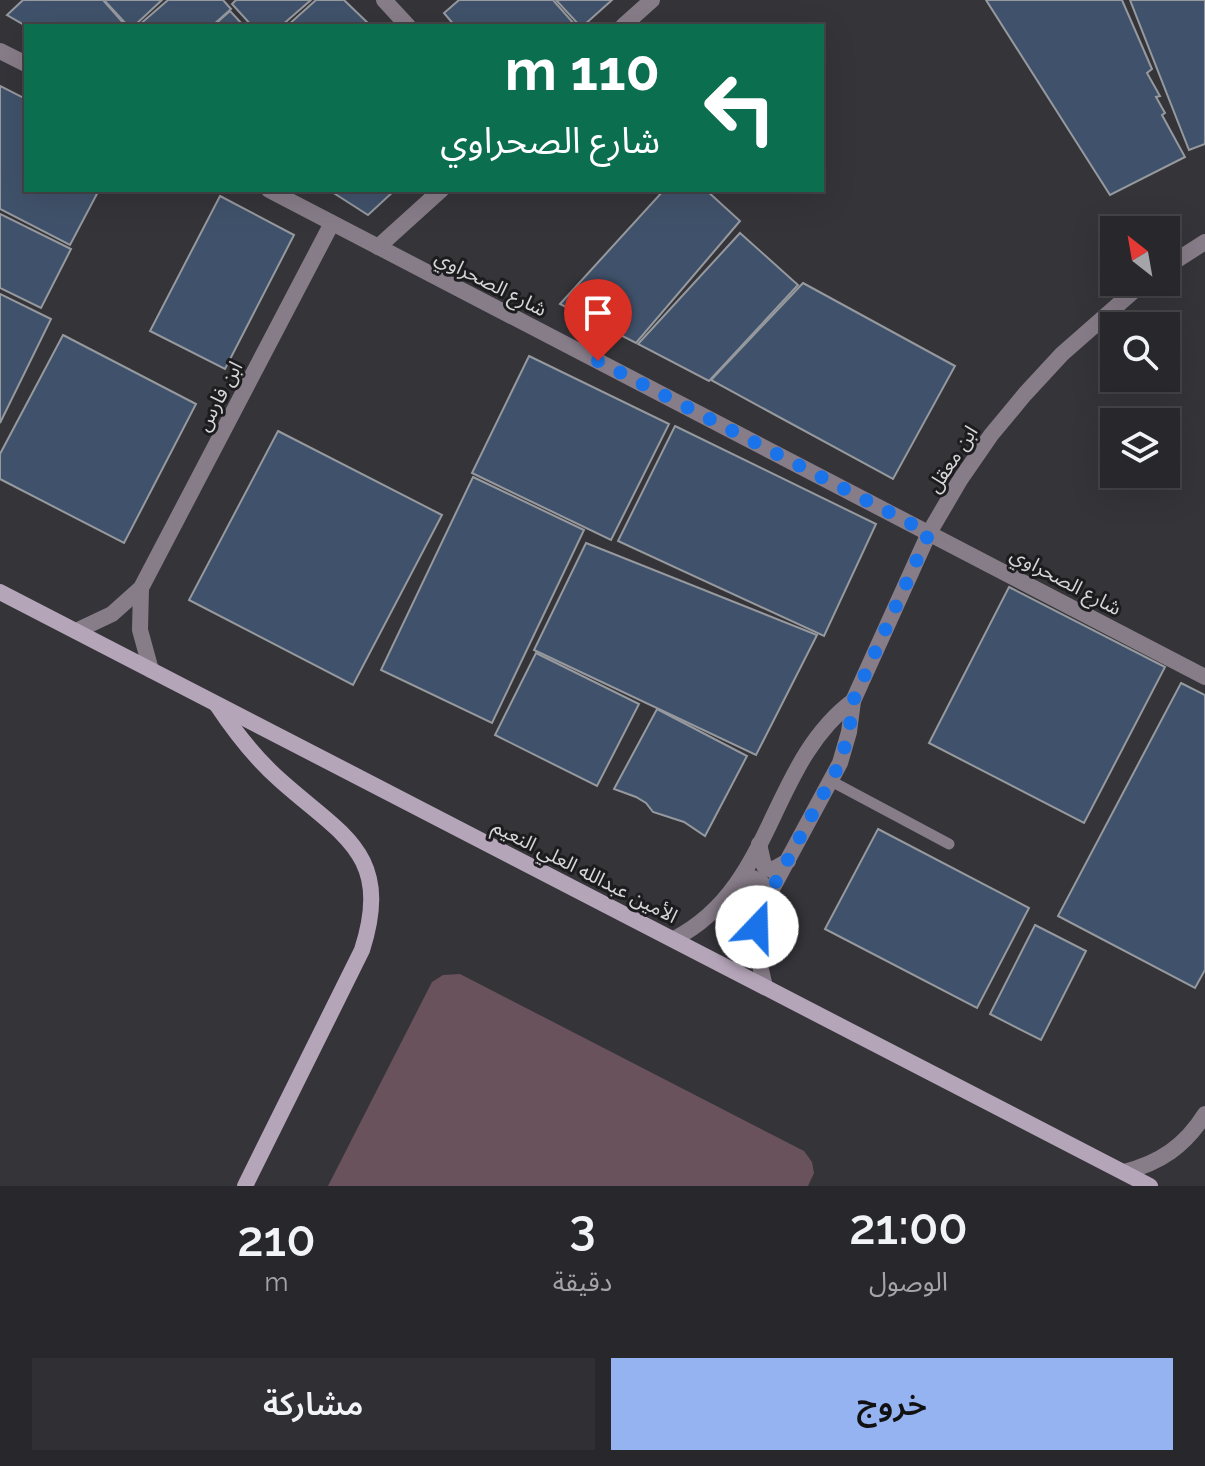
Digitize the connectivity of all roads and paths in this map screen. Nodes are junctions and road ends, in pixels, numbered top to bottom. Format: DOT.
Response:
graph roads {
  1 [pos="384,0"];
  2 [pos="652,0"];
  3 [pos="406,24"];
  4 [pos="625,24"];
  5 [pos="0,51"];
  6 [pos="24,63"];
  7 [pos="273,192"];
  8 [pos="439,192"];
  9 [pos="332,223"];
  10 [pos="1205,242"];
  11 [pos="378,247"];
  12 [pos="1180,258"];
  13 [pos="1128,296"];
  14 [pos="929,533"];
  15 [pos="141,588"];
  16 [pos="0,592"];
  17 [pos="76,631"];
  18 [pos="151,670"];
  19 [pos="1205,677"];
  20 [pos="853,701"];
  21 [pos="215,703"];
  22 [pos="831,781"];
  23 [pos="759,844"];
  24 [pos="949,844"];
  25 [pos="788,861"];
  26 [pos="738,885"];
  27 [pos="765,902"];
  28 [pos="674,939"];
  29 [pos="765,987"];
  30 [pos="1205,1115"];
  31 [pos="1124,1172"];
  32 [pos="245,1186"];
  33 [pos="1150,1186"];
  1 -- 3 [label="street"];
  2 -- 4 [label="street"];
  5 -- 6 [label="street"];
  7 -- 9 [label="street, شارع الصحراوي"];
  8 -- 11 [label="street"];
  9 -- 11 [label="street, شارع الصحراوي"];
  9 -- 15 [label="street, ابن فارس"];
  10 -- 12 [label="street"];
  11 -- 14 [label="street, شارع الصحراوي"];
  13 -- 14 [label="street, ابن معقل"];
  14 -- 19 [label="street, شارع الصحراوي"];
  14 -- 20 [label="street, ابن معقل"];
  15 -- 17 [label="street"];
  15 -- 18 [label="street"];
  16 -- 17 [label="main road, الأمين عبدالله العلي النعيم"];
  17 -- 18 [label="main road, الأمين عبدالله العلي النعيم"];
  18 -- 21 [label="main road, الأمين عبدالله العلي النعيم"];
  20 -- 22 [label="street, ابن معقل"];
  20 -- 23 [label="street, ابن معقل"];
  21 -- 28 [label="main road, الأمين عبدالله العلي النعيم"];
  21 -- 32 [label="main road"];
  22 -- 24 [label="lane"];
  22 -- 25 [label="street, ابن معقل"];
  23 -- 25 [label="street"];
  23 -- 26 [label="street, ابن معقل"];
  25 -- 27 [label="street, ابن معقل"];
  26 -- 27 [label="street"];
  26 -- 28 [label="street, ابن معقل"];
  27 -- 29 [label="street, ابن معقل"];
  28 -- 29 [label="main road, الأمين عبدالله العلي النعيم"];
  29 -- 31 [label="main road, الأمين عبدالله العلي النعيم"];
  30 -- 31 [label="street"];
  31 -- 33 [label="main road, الأمين عبدالله العلي النعيم"];
}
